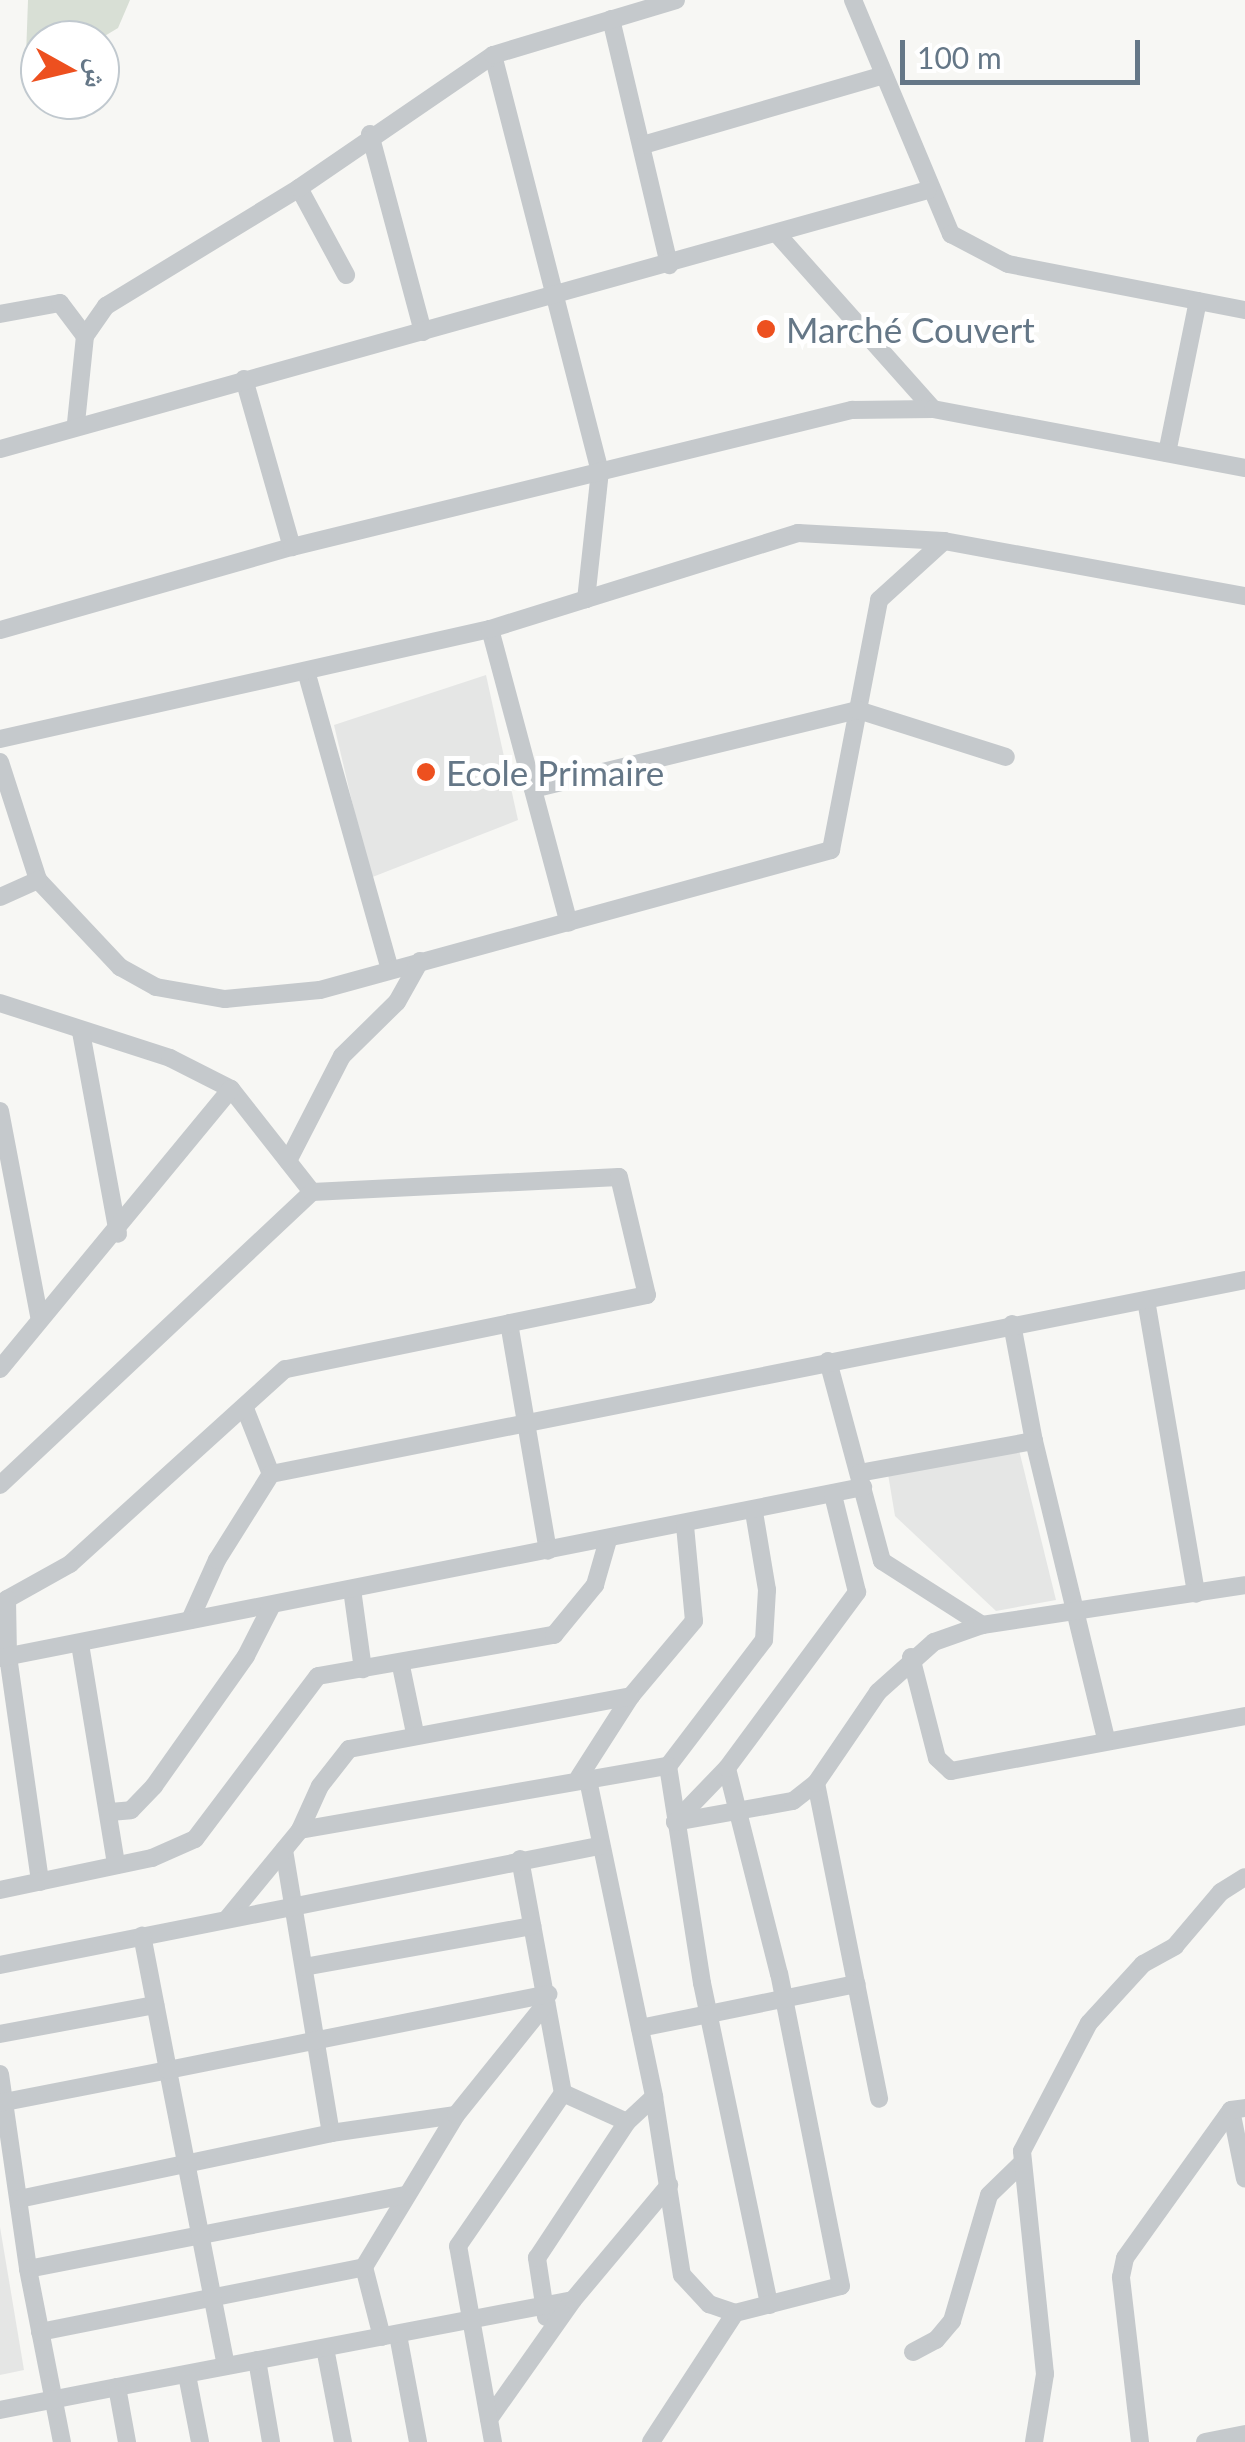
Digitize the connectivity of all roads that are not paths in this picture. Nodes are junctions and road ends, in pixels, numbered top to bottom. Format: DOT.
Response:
graph roads {
  1 [pos="676,0"];
  2 [pos="853,0"];
  3 [pos="611,19"];
  4 [pos="494,55"];
  5 [pos="881,76"];
  6 [pos="370,134"];
  7 [pos="643,145"];
  8 [pos="299,188"];
  9 [pos="928,190"];
  10 [pos="778,235"];
  11 [pos="669,265"];
  12 [pos="346,275"];
  13 [pos="551,299"];
  14 [pos="1198,301"];
  15 [pos="1245,310"];
  16 [pos="0,314"];
  17 [pos="424,332"];
  18 [pos="84,336"];
  19 [pos="244,379"];
  20 [pos="933,409"];
  21 [pos="76,423"];
  22 [pos="0,449"];
  23 [pos="1167,453"];
  24 [pos="1245,468"];
  25 [pos="600,472"];
  26 [pos="944,542"];
  27 [pos="292,547"];
  28 [pos="1245,596"];
  29 [pos="586,600"];
  30 [pos="490,629"];
  31 [pos="0,630"];
  32 [pos="306,670"];
  33 [pos="858,710"];
  34 [pos="0,740"];
  35 [pos="1006,758"];
  36 [pos="0,762"];
  37 [pos="533,789"];
  38 [pos="38,880"];
  39 [pos="0,897"];
  40 [pos="569,924"];
  41 [pos="420,960"];
  42 [pos="390,969"];
  43 [pos="0,1002"];
  44 [pos="81,1032"];
  45 [pos="231,1089"];
  46 [pos="0,1112"];
  47 [pos="288,1161"];
  48 [pos="312,1192"];
  49 [pos="118,1234"];
  50 [pos="1245,1280"];
  51 [pos="1146,1300"];
  52 [pos="40,1316"];
  53 [pos="509,1323"];
  54 [pos="1012,1324"];
  55 [pos="828,1361"];
  56 [pos="0,1369"];
  57 [pos="246,1410"];
  58 [pos="526,1419"];
  59 [pos="1034,1442"];
  60 [pos="271,1474"];
  61 [pos="861,1480"];
  62 [pos="0,1485"];
  63 [pos="833,1495"];
  64 [pos="754,1512"];
  65 [pos="685,1526"];
  66 [pos="608,1540"];
  67 [pos="548,1551"];
  68 [pos="882,1561"];
  69 [pos="1245,1584"];
  70 [pos="352,1588"];
  71 [pos="858,1592"];
  72 [pos="1196,1594"];
  73 [pos="272,1605"];
  74 [pos="1080,1612"];
  75 [pos="190,1620"];
  76 [pos="982,1625"];
  77 [pos="80,1644"];
  78 [pos="4,1657"];
  79 [pos="910,1657"];
  80 [pos="401,1666"];
  81 [pos="363,1669"];
  82 [pos="631,1696"];
  83 [pos="1245,1716"];
  84 [pos="415,1733"];
  85 [pos="1106,1738"];
  86 [pos="668,1766"];
  87 [pos="727,1768"];
  88 [pos="583,1776"];
  89 [pos="816,1783"];
  90 [pos="741,1806"];
  91 [pos="110,1812"];
  92 [pos="674,1822"];
  93 [pos="300,1830"];
  94 [pos="599,1846"];
  95 [pos="284,1850"];
  96 [pos="520,1859"];
  97 [pos="116,1865"];
  98 [pos="1245,1877"];
  99 [pos="40,1882"];
  100 [pos="0,1890"];
  101 [pos="295,1902"];
  102 [pos="226,1919"];
  103 [pos="532,1926"];
  104 [pos="142,1935"];
  105 [pos="0,1965"];
  106 [pos="304,1966"];
  107 [pos="857,1984"];
  108 [pos="544,1998"];
  109 [pos="784,2000"];
  110 [pos="156,2005"];
  111 [pos="710,2014"];
  112 [pos="640,2028"];
  113 [pos="0,2034"];
  114 [pos="315,2037"];
  115 [pos="168,2070"];
  116 [pos="0,2074"];
  117 [pos="563,2093"];
  118 [pos="654,2097"];
  119 [pos="879,2099"];
  120 [pos="4,2102"];
  121 [pos="1238,2109"];
  122 [pos="456,2115"];
  123 [pos="628,2122"];
  124 [pos="331,2133"];
  125 [pos="184,2165"];
  126 [pos="1020,2165"];
  127 [pos="1245,2180"];
  128 [pos="669,2185"];
  129 [pos="405,2195"];
  130 [pos="19,2199"];
  131 [pos="198,2234"];
  132 [pos="364,2267"];
  133 [pos="28,2269"];
  134 [pos="213,2300"];
  135 [pos="573,2300"];
  136 [pos="770,2306"];
  137 [pos="544,2307"];
  138 [pos="735,2313"];
  139 [pos="470,2322"];
  140 [pos="40,2332"];
  141 [pos="549,2334"];
  142 [pos="390,2336"];
  143 [pos="325,2348"];
  144 [pos="913,2352"];
  145 [pos="256,2360"];
  146 [pos="226,2366"];
  147 [pos="186,2375"];
  148 [pos="117,2387"];
  149 [pos="52,2398"];
  150 [pos="0,2410"];
  151 [pos="489,2418"];
  152 [pos="1245,2434"];
  153 [pos="62,2442"];
  154 [pos="127,2442"];
  155 [pos="200,2442"];
  156 [pos="271,2442"];
  157 [pos="343,2442"];
  158 [pos="418,2442"];
  159 [pos="493,2442"];
  160 [pos="651,2442"];
  161 [pos="1034,2442"];
  162 [pos="1140,2442"];
  163 [pos="1205,2442"];
  1 -- 3 [label="street"];
  2 -- 5 [label="street"];
  3 -- 4 [label="street"];
  3 -- 7 [label="street"];
  4 -- 6 [label="street"];
  4 -- 13 [label="street"];
  5 -- 7 [label="street"];
  5 -- 9 [label="street"];
  6 -- 8 [label="street"];
  6 -- 17 [label="street"];
  7 -- 11 [label="street"];
  8 -- 12 [label="street"];
  8 -- 18 [label="street"];
  9 -- 10 [label="street"];
  9 -- 14 [label="street"];
  10 -- 11 [label="street"];
  10 -- 20 [label="street"];
  11 -- 13 [label="street"];
  13 -- 17 [label="street"];
  13 -- 25 [label="street"];
  14 -- 15 [label="street"];
  14 -- 23 [label="street"];
  16 -- 18 [label="street"];
  17 -- 19 [label="street"];
  18 -- 21 [label="street"];
  19 -- 21 [label="street"];
  19 -- 27 [label="street"];
  20 -- 23 [label="street"];
  20 -- 25 [label="street"];
  21 -- 22 [label="street"];
  23 -- 24 [label="street"];
  25 -- 27 [label="street"];
  25 -- 29 [label="street"];
  26 -- 28 [label="street"];
  26 -- 29 [label="street"];
  26 -- 33 [label="street"];
  27 -- 31 [label="street"];
  29 -- 30 [label="street"];
  30 -- 32 [label="street"];
  30 -- 37 [label="street"];
  32 -- 34 [label="street"];
  32 -- 42 [label="street"];
  33 -- 35 [label="street"];
  33 -- 37 [label="street"];
  33 -- 40 [label="street"];
  36 -- 38 [label="street"];
  37 -- 40 [label="street"];
  38 -- 39 [label="street"];
  38 -- 42 [label="street"];
  40 -- 41 [label="street"];
  41 -- 42 [label="street"];
  41 -- 47 [label="street"];
  43 -- 44 [label="street"];
  44 -- 45 [label="street"];
  44 -- 49 [label="street"];
  45 -- 47 [label="street"];
  45 -- 49 [label="street"];
  46 -- 52 [label="street"];
  47 -- 48 [label="street"];
  48 -- 53 [label="street"];
  48 -- 62 [label="street"];
  49 -- 52 [label="street"];
  50 -- 51 [label="street"];
  51 -- 54 [label="street"];
  51 -- 72 [label="street"];
  52 -- 56 [label="street"];
  53 -- 57 [label="street"];
  53 -- 58 [label="street"];
  54 -- 55 [label="street"];
  54 -- 59 [label="street"];
  55 -- 58 [label="street"];
  55 -- 61 [label="street"];
  57 -- 60 [label="street"];
  57 -- 78 [label="street"];
  58 -- 60 [label="street"];
  58 -- 67 [label="street"];
  59 -- 61 [label="street"];
  59 -- 74 [label="street"];
  60 -- 75 [label="street"];
  61 -- 63 [label="street"];
  61 -- 68 [label="street"];
  63 -- 64 [label="street"];
  63 -- 71 [label="street"];
  64 -- 65 [label="street"];
  64 -- 86 [label="street"];
  65 -- 66 [label="street"];
  65 -- 82 [label="street"];
  66 -- 67 [label="street"];
  66 -- 80 [label="street"];
  67 -- 70 [label="street"];
  68 -- 71 [label="street"];
  68 -- 76 [label="street"];
  69 -- 72 [label="street"];
  70 -- 73 [label="street"];
  70 -- 81 [label="street"];
  71 -- 87 [label="street"];
  72 -- 74 [label="street"];
  73 -- 75 [label="street"];
  73 -- 91 [label="street"];
  74 -- 76 [label="street"];
  74 -- 85 [label="street"];
  75 -- 77 [label="street"];
  76 -- 79 [label="street"];
  77 -- 78 [label="street"];
  77 -- 91 [label="street"];
  78 -- 99 [label="street"];
  79 -- 85 [label="street"];
  79 -- 89 [label="street"];
  80 -- 81 [label="street"];
  80 -- 84 [label="street"];
  81 -- 97 [label="street"];
  82 -- 84 [label="street"];
  82 -- 88 [label="street"];
  83 -- 85 [label="street"];
  84 -- 93 [label="street"];
  86 -- 88 [label="street"];
  86 -- 92 [label="street"];
  87 -- 90 [label="street"];
  87 -- 92 [label="street"];
  88 -- 93 [label="street"];
  88 -- 94 [label="street"];
  89 -- 90 [label="street"];
  89 -- 107 [label="street"];
  90 -- 92 [label="street"];
  90 -- 109 [label="street"];
  91 -- 97 [label="street"];
  92 -- 111 [label="street"];
  93 -- 95 [label="street"];
  94 -- 96 [label="street"];
  94 -- 112 [label="street"];
  95 -- 101 [label="street"];
  95 -- 102 [label="street"];
  96 -- 101 [label="street"];
  96 -- 103 [label="street"];
  97 -- 99 [label="street"];
  98 -- 126 [label="street"];
  99 -- 100 [label="street"];
  101 -- 102 [label="street"];
  101 -- 106 [label="street"];
  102 -- 104 [label="street"];
  103 -- 106 [label="street"];
  103 -- 108 [label="street"];
  104 -- 105 [label="street"];
  104 -- 110 [label="street"];
  106 -- 114 [label="street"];
  107 -- 109 [label="street"];
  107 -- 119 [label="street"];
  108 -- 114 [label="street"];
  108 -- 117 [label="street"];
  108 -- 122 [label="street"];
  109 -- 111 [label="street"];
  109 -- 136 [label="street"];
  110 -- 113 [label="street"];
  110 -- 115 [label="street"];
  111 -- 112 [label="street"];
  111 -- 136 [label="street"];
  112 -- 118 [label="street"];
  114 -- 115 [label="street"];
  114 -- 124 [label="street"];
  115 -- 120 [label="street"];
  115 -- 125 [label="street"];
  116 -- 120 [label="street"];
  117 -- 123 [label="street"];
  117 -- 139 [label="street"];
  118 -- 123 [label="street"];
  118 -- 128 [label="street"];
  120 -- 130 [label="street"];
  121 -- 127 [label="street"];
  121 -- 162 [label="street"];
  122 -- 124 [label="street"];
  122 -- 129 [label="street"];
  123 -- 137 [label="street"];
  124 -- 125 [label="street"];
  125 -- 130 [label="street"];
  125 -- 131 [label="street"];
  126 -- 144 [label="street"];
  126 -- 161 [label="street"];
  128 -- 135 [label="street"];
  128 -- 138 [label="street"];
  129 -- 131 [label="street"];
  129 -- 132 [label="street"];
  130 -- 133 [label="street"];
  131 -- 133 [label="street"];
  131 -- 134 [label="street"];
  132 -- 134 [label="street"];
  132 -- 142 [label="street"];
  133 -- 140 [label="street"];
  134 -- 140 [label="street"];
  134 -- 146 [label="street"];
  135 -- 137 [label="street"];
  135 -- 141 [label="street"];
  136 -- 138 [label="street"];
  137 -- 139 [label="street"];
  137 -- 141 [label="street"];
  138 -- 160 [label="street"];
  139 -- 142 [label="street"];
  139 -- 151 [label="street"];
  140 -- 149 [label="street"];
  141 -- 151 [label="street"];
  142 -- 143 [label="street"];
  142 -- 158 [label="street"];
  143 -- 145 [label="street"];
  143 -- 157 [label="street"];
  145 -- 146 [label="street"];
  145 -- 156 [label="street"];
  146 -- 147 [label="street"];
  147 -- 148 [label="street"];
  147 -- 155 [label="street"];
  148 -- 149 [label="street"];
  148 -- 154 [label="street"];
  149 -- 150 [label="street"];
  149 -- 153 [label="street"];
  151 -- 159 [label="street"];
  152 -- 163 [label="street"];
}
